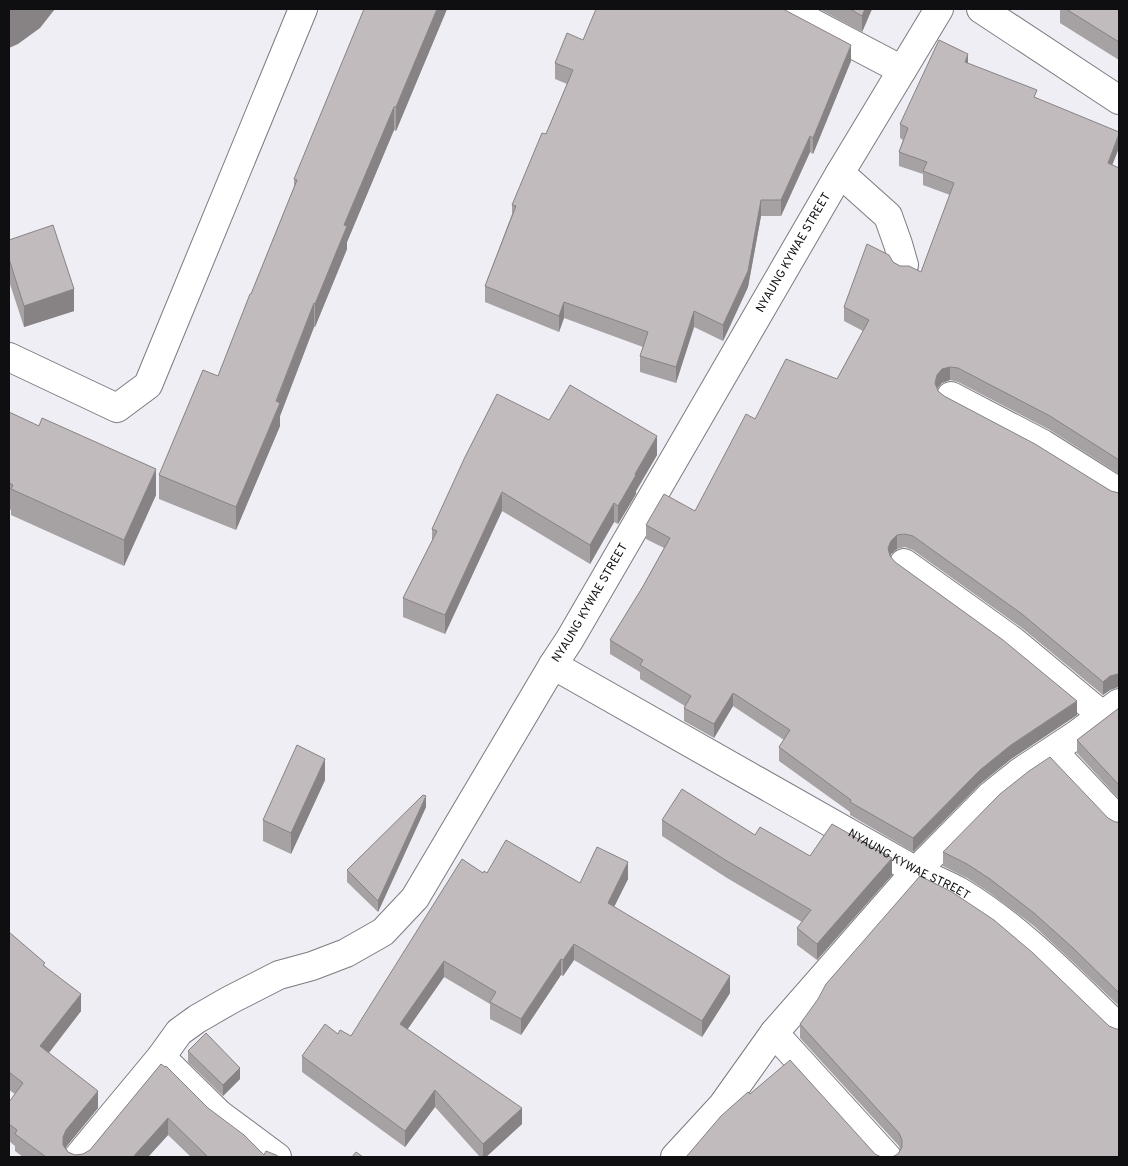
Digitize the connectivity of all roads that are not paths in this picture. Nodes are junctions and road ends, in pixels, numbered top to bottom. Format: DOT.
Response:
graph roads {
  1 [pos="303,9"];
  2 [pos="786,9"];
  3 [pos="939,9"];
  4 [pos="981,9"];
  5 [pos="902,70"];
  6 [pos="1119,100"];
  7 [pos="840,174"];
  8 [pos="904,265"];
  9 [pos="9,357"];
  10 [pos="951,396"];
  11 [pos="1119,492"];
  12 [pos="904,563"];
  13 [pos="553,665"];
  14 [pos="1111,709"];
  15 [pos="1054,751"];
  16 [pos="1119,820"];
  17 [pos="916,870"];
  18 [pos="1119,1028"];
  19 [pos="774,1033"];
  20 [pos="161,1057"];
  21 [pos="78,1157"];
  22 [pos="277,1157"];
  23 [pos="675,1157"];
  24 [pos="887,1157"];
  1 -- 9 [label="street"];
  2 -- 5 [label="street"];
  3 -- 5 [label="street, NYAUNG KYWAE STREET"];
  4 -- 6 [label="street"];
  5 -- 7 [label="street, NYAUNG KYWAE STREET"];
  7 -- 8 [label="street"];
  7 -- 13 [label="street, NYAUNG KYWAE STREET"];
  10 -- 11 [label="street"];
  12 -- 14 [label="street"];
  13 -- 17 [label="street, NYAUNG KYWAE STREET"];
  13 -- 20 [label="street"];
  14 -- 15 [label="street"];
  15 -- 16 [label="street"];
  15 -- 17 [label="street"];
  17 -- 18 [label="street, NYAUNG KYWAE STREET"];
  17 -- 19 [label="street"];
  19 -- 23 [label="street"];
  19 -- 24 [label="street"];
  20 -- 21 [label="street"];
  20 -- 22 [label="street"];
}
